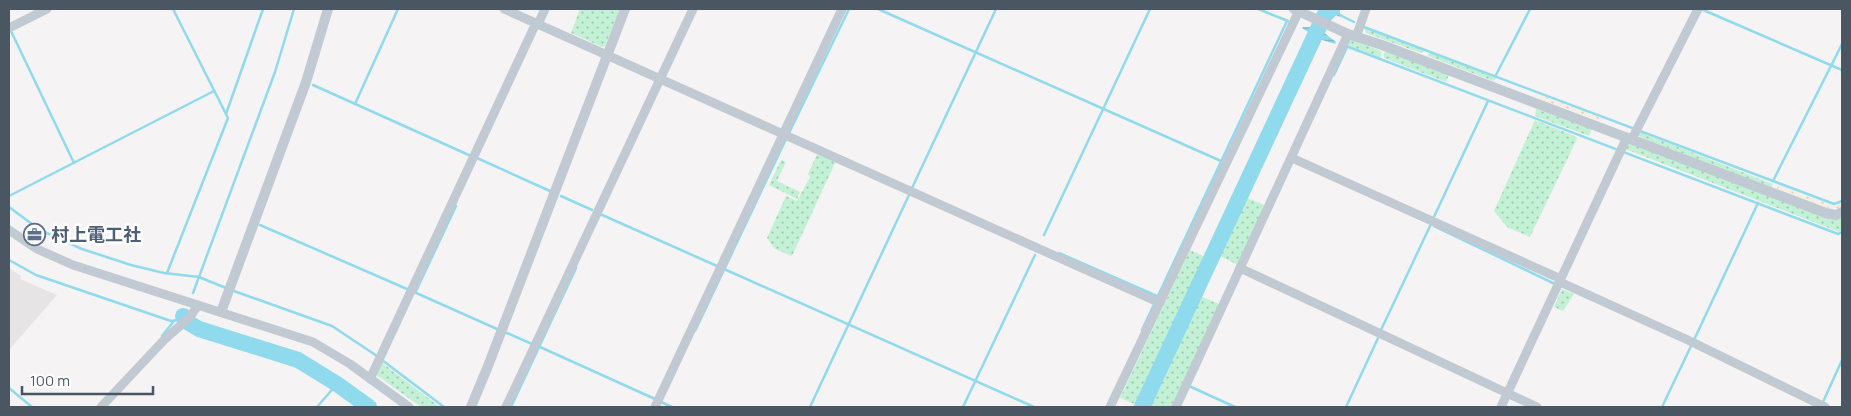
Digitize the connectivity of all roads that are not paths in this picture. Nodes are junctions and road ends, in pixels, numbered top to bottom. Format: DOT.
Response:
graph roads {
  1 [pos="47,9"];
  2 [pos="328,9"];
  3 [pos="504,9"];
  4 [pos="545,9"];
  5 [pos="625,9"];
  6 [pos="693,9"];
  7 [pos="842,9"];
  8 [pos="1296,9"];
  9 [pos="1366,9"];
  10 [pos="1698,9"];
  11 [pos="537,24"];
  12 [pos="10,27"];
  13 [pos="1352,36"];
  14 [pos="607,56"];
  15 [pos="660,79"];
  16 [pos="1634,134"];
  17 [pos="784,135"];
  18 [pos="1292,158"];
  19 [pos="1842,212"];
  20 [pos="9,230"];
  21 [pos="1242,269"];
  22 [pos="1561,283"];
  23 [pos="1157,302"];
  24 [pos="198,305"];
  25 [pos="222,312"];
  26 [pos="370,379"];
  27 [pos="1508,394"];
  28 [pos="101,407"];
  29 [pos="409,407"];
  30 [pos="470,407"];
  31 [pos="506,407"];
  32 [pos="655,407"];
  33 [pos="1110,407"];
  34 [pos="1176,407"];
  35 [pos="1501,407"];
  36 [pos="1537,407"];
  37 [pos="1825,407"];
  1 -- 12 [label="street"];
  2 -- 25 [label="street"];
  3 -- 11 [label="street"];
  4 -- 11 [label="street"];
  5 -- 14 [label="street"];
  6 -- 15 [label="street"];
  7 -- 17 [label="street"];
  8 -- 13 [label="street"];
  8 -- 23 [label="street"];
  9 -- 13 [label="street"];
  10 -- 16 [label="street"];
  11 -- 14 [label="street"];
  11 -- 26 [label="street"];
  13 -- 16 [label="street"];
  13 -- 18 [label="street"];
  14 -- 15 [label="street"];
  14 -- 30 [label="street"];
  15 -- 17 [label="street"];
  15 -- 31 [label="street"];
  16 -- 19 [label="street"];
  16 -- 22 [label="street"];
  17 -- 23 [label="street"];
  17 -- 32 [label="street"];
  18 -- 21 [label="street"];
  18 -- 22 [label="street"];
  20 -- 24 [label="street"];
  21 -- 27 [label="street"];
  21 -- 34 [label="street"];
  22 -- 27 [label="street"];
  22 -- 37 [label="street"];
  23 -- 33 [label="street"];
  24 -- 25 [label="street"];
  24 -- 28 [label="street"];
  25 -- 26 [label="street"];
  26 -- 29 [label="street"];
  27 -- 35 [label="street"];
  27 -- 36 [label="street"];
}
